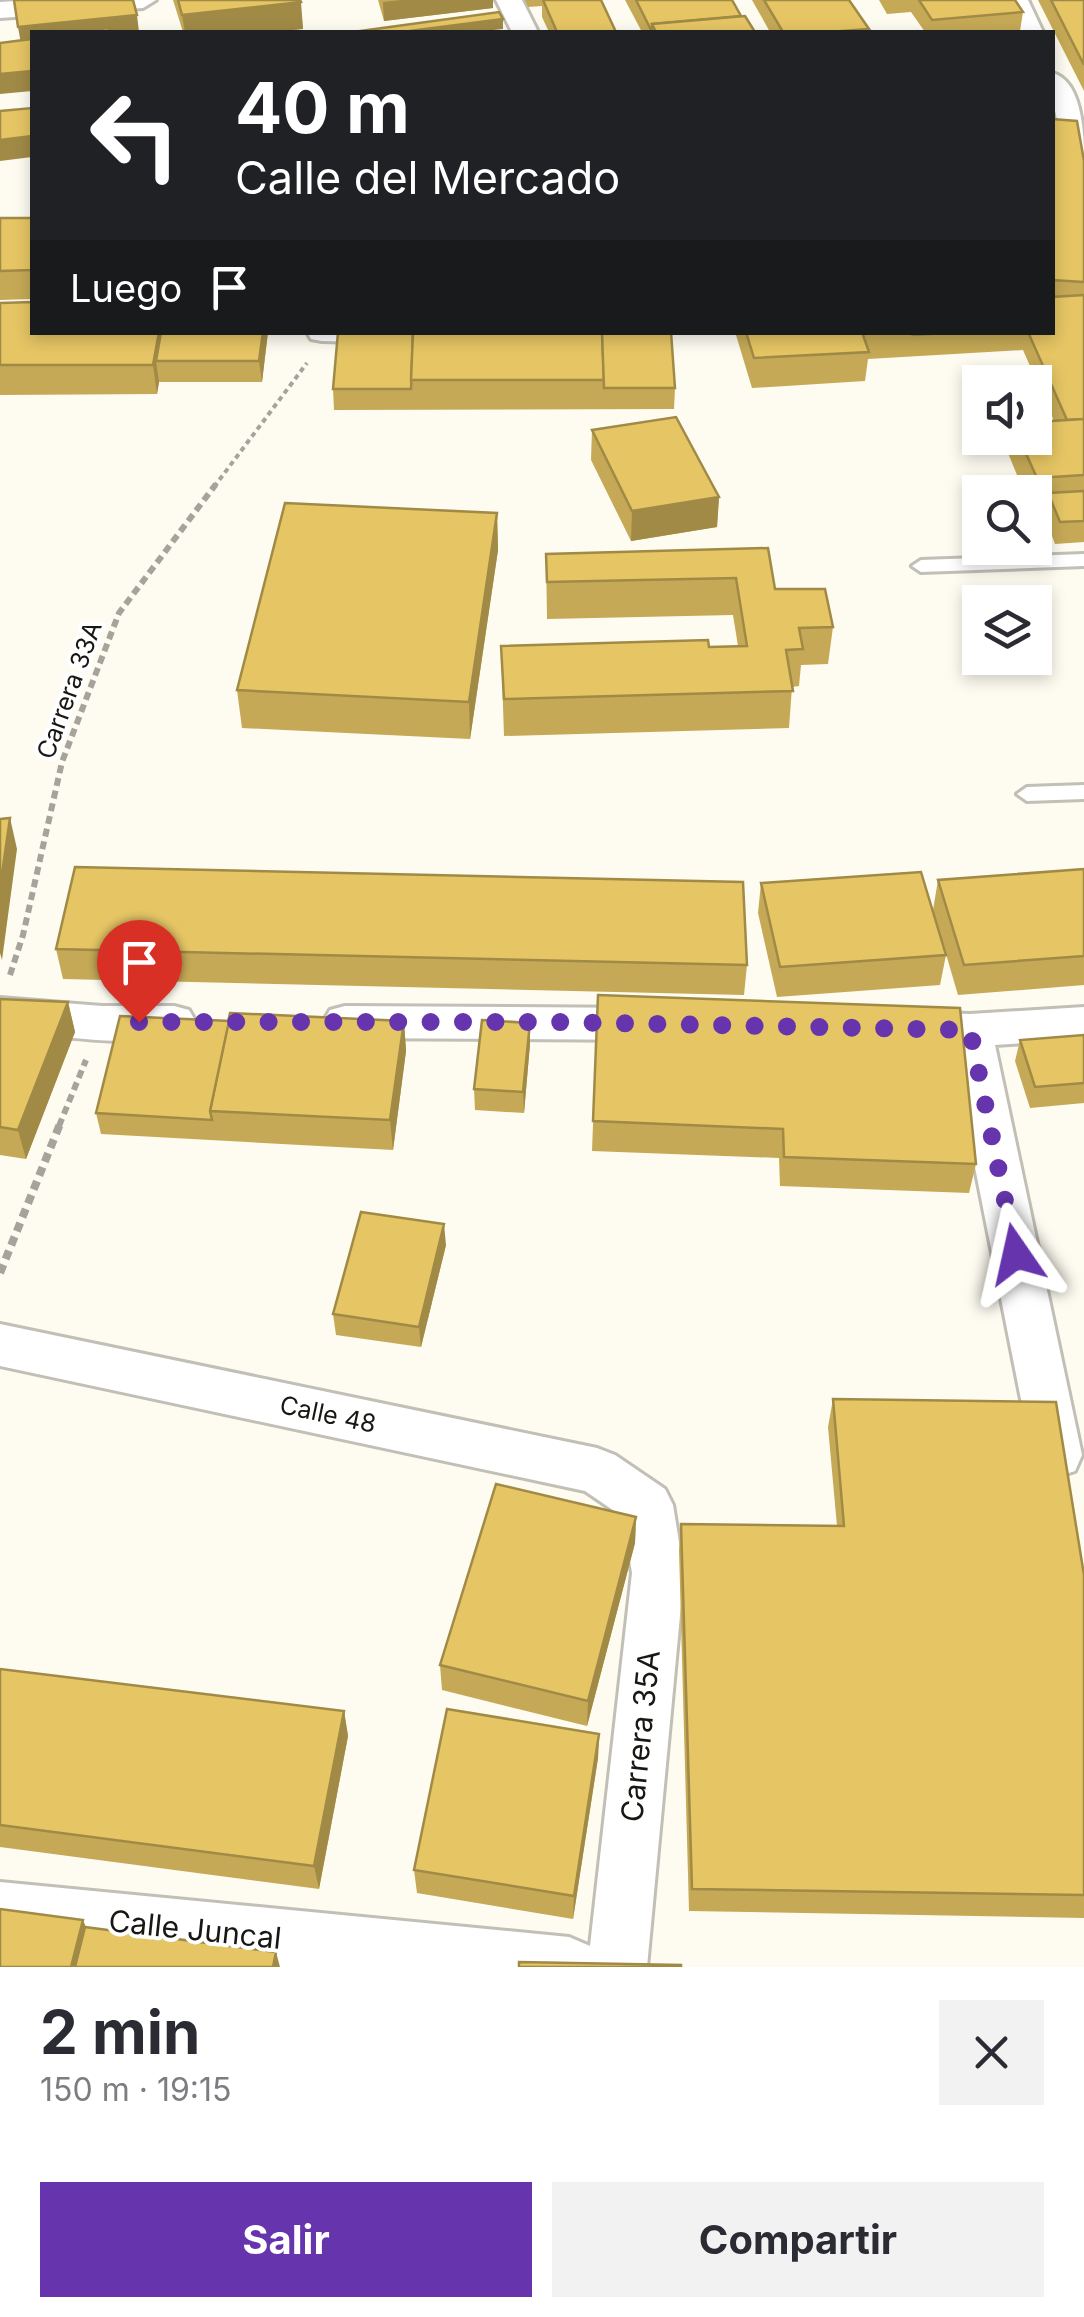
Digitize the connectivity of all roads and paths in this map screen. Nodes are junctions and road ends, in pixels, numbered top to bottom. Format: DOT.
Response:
graph roads {
  1 [pos="143,0"];
  2 [pos="509,0"];
  3 [pos="1015,0"];
  4 [pos="0,10"];
  5 [pos="524,30"];
  6 [pos="1029,30"];
  7 [pos="1055,90"];
  8 [pos="1072,141"];
  9 [pos="324,335"];
  10 [pos="1084,560"];
  11 [pos="920,566"];
  12 [pos="1084,792"];
  13 [pos="1027,794"];
  14 [pos="3,1000"];
  15 [pos="102,1022"];
  16 [pos="220,1022"];
  17 [pos="298,1022"];
  18 [pos="1084,1023"];
  19 [pos="692,1024"];
  20 [pos="871,1028"];
  21 [pos="970,1030"];
  22 [pos="0,1273"];
  23 [pos="0,1345"];
  24 [pos="1064,1492"];
  25 [pos="647,1505"];
  26 [pos="0,1910"];
  27 [pos="569,1967"];
  28 [pos="616,1967"];
  1 -- 4 [label="street"];
  2 -- 5 [label="street"];
  3 -- 6 [label="street"];
  7 -- 8 [label="street"];
  9 -- 14 [label="path, Carrera 33A"];
  10 -- 11 [label="lane"];
  12 -- 13 [label="lane"];
  14 -- 15 [label="street"];
  15 -- 16 [label="street"];
  15 -- 22 [label="path"];
  17 -- 19 [label="street"];
  18 -- 21 [label="street"];
  20 -- 21 [label="street"];
  21 -- 24 [label="street"];
  23 -- 25 [label="street, Calle 48"];
  25 -- 28 [label="street, Carrera 35A"];
  26 -- 27 [label="street, Calle Juncal"];
}
